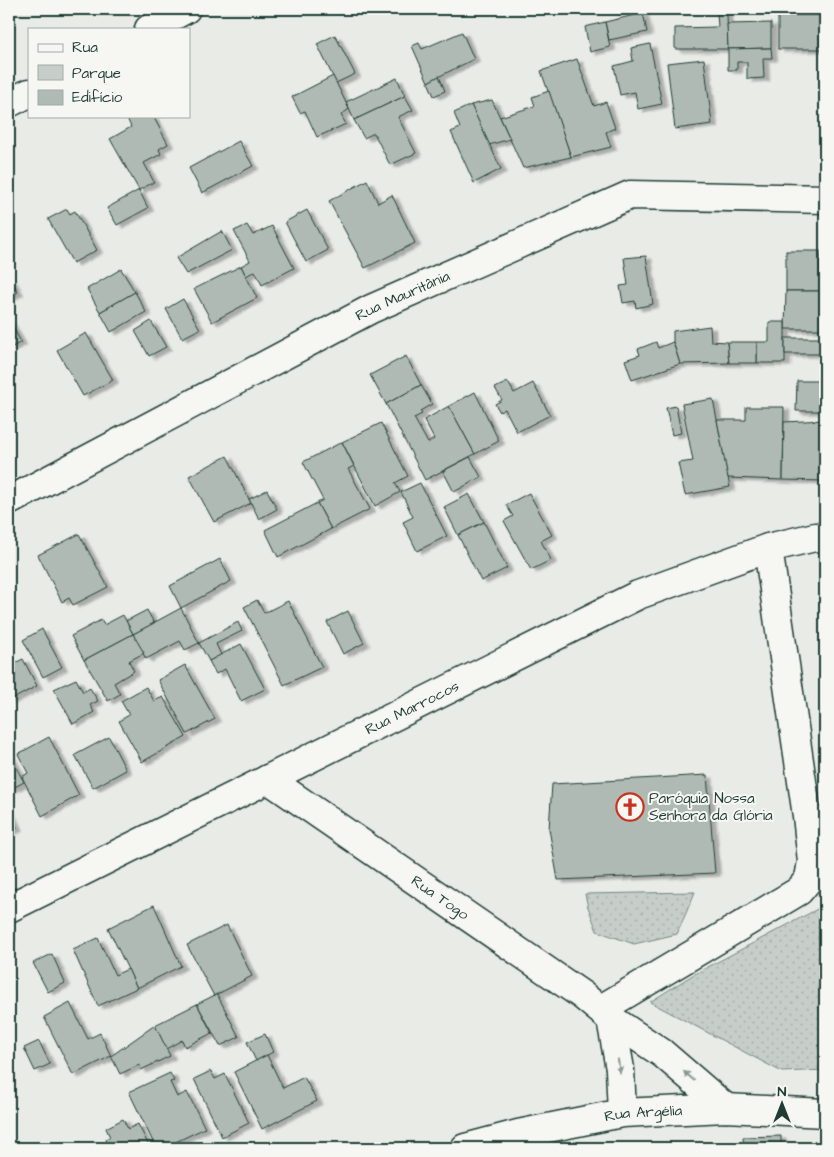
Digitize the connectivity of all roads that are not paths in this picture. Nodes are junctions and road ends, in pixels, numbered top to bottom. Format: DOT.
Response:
graph roads {
  1 [pos="186,9"];
  2 [pos="151,28"];
  3 [pos="28,94"];
  4 [pos="9,104"];
  5 [pos="825,199"];
  6 [pos="9,501"];
  7 [pos="825,538"];
  8 [pos="768,548"];
  9 [pos="268,779"];
  10 [pos="9,908"];
  11 [pos="606,1014"];
  12 [pos="726,1108"];
  13 [pos="622,1113"];
  14 [pos="825,1113"];
  15 [pos="465,1148"];
  1 -- 2 [label="street"];
  3 -- 4 [label="street"];
  5 -- 6 [label="street, Rua Mauritânia"];
  7 -- 8 [label="street, Rua Marrocos"];
  8 -- 9 [label="street, Rua Marrocos"];
  8 -- 11 [label="street"];
  9 -- 10 [label="street, Rua Marrocos"];
  9 -- 11 [label="street, Rua Togo"];
  12 -- 11 [label="street, Rua Togo, one-way"];
  11 -- 13 [label="street, one-way"];
  12 -- 13 [label="street, Rua Argélia"];
  12 -- 14 [label="street, Rua Argélia"];
  13 -- 15 [label="street, Rua Argélia"];
}
